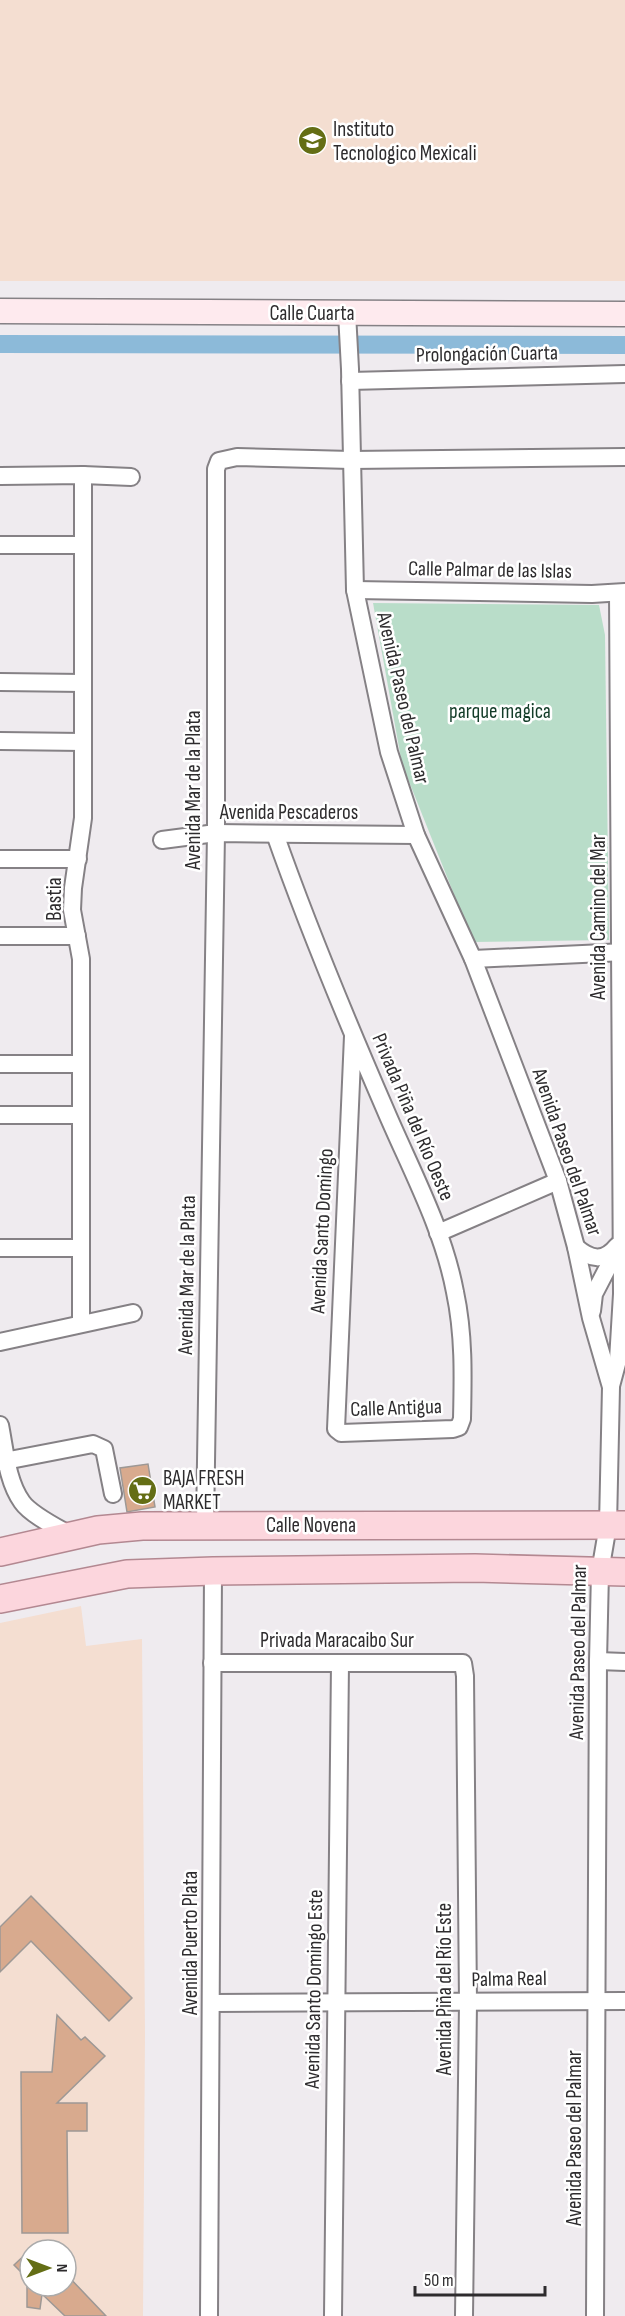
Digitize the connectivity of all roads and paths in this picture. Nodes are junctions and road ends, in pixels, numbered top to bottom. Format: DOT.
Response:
graph roads {
  1 [pos="0,311"];
  2 [pos="625,314"];
  3 [pos="347,321"];
  4 [pos="625,374"];
  5 [pos="350,375"];
  6 [pos="625,457"];
  7 [pos="351,460"];
  8 [pos="83,475"];
  9 [pos="0,476"];
  10 [pos="131,477"];
  11 [pos="0,545"];
  12 [pos="83,545"];
  13 [pos="355,590"];
  14 [pos="622,593"];
  15 [pos="0,682"];
  16 [pos="83,683"];
  17 [pos="0,741"];
  18 [pos="83,742"];
  19 [pos="216,833"];
  20 [pos="275,834"];
  21 [pos="416,835"];
  22 [pos="162,840"];
  23 [pos="0,859"];
  24 [pos="78,859"];
  25 [pos="0,936"];
  26 [pos="77,936"];
  27 [pos="623,952"];
  28 [pos="473,959"];
  29 [pos="353,1036"];
  30 [pos="0,1064"];
  31 [pos="80,1064"];
  32 [pos="0,1115"];
  33 [pos="80,1115"];
  34 [pos="558,1181"];
  35 [pos="438,1233"];
  36 [pos="621,1240"];
  37 [pos="576,1247"];
  38 [pos="0,1248"];
  39 [pos="80,1248"];
  40 [pos="133,1313"];
  41 [pos="591,1318"];
  42 [pos="81,1323"];
  43 [pos="0,1342"];
  44 [pos="610,1387"];
  45 [pos="0,1425"];
  46 [pos="459,1427"];
  47 [pos="336,1429"];
  48 [pos="4,1461"];
  49 [pos="113,1494"];
  50 [pos="205,1525"];
  51 [pos="617,1525"];
  52 [pos="72,1536"];
  53 [pos="0,1552"];
  54 [pos="213,1571"];
  55 [pos="613,1572"];
  56 [pos="0,1599"];
  57 [pos="598,1661"];
  58 [pos="625,1662"];
  59 [pos="212,1663"];
  60 [pos="340,1663"];
  61 [pos="463,1663"];
  62 [pos="336,2001"];
  63 [pos="597,2001"];
  64 [pos="625,2001"];
  65 [pos="213,2002"];
  66 [pos="468,2002"];
  67 [pos="209,2316"];
  68 [pos="333,2316"];
  69 [pos="464,2316"];
  70 [pos="595,2316"];
  1 -- 3 [label="street, Calle Cuarta"];
  2 -- 3 [label="street, Calle Cuarta"];
  3 -- 5 [label="street, Avenida Paseo del Palmar"];
  4 -- 5 [label="street, Prolongación Cuarta"];
  5 -- 7 [label="street, Avenida Paseo del Palmar"];
  6 -- 7 [label="street, Avenida Mar de la Plata"];
  7 -- 13 [label="street, Avenida Paseo del Palmar"];
  7 -- 19 [label="street, Avenida Mar de la Plata"];
  8 -- 9 [label="street"];
  8 -- 10 [label="street"];
  8 -- 12 [label="street, Bastia"];
  11 -- 12 [label="street"];
  12 -- 16 [label="street, Bastia"];
  13 -- 14 [label="street, Calle Palmar de las Islas"];
  13 -- 21 [label="street, Avenida Paseo del Palmar"];
  14 -- 27 [label="street, Avenida Camino del Mar"];
  15 -- 16 [label="street"];
  16 -- 18 [label="street, Bastia"];
  17 -- 18 [label="street"];
  18 -- 24 [label="street, Bastia"];
  19 -- 20 [label="street, Avenida Pescaderos"];
  19 -- 22 [label="street, Avenida Pescaderos"];
  19 -- 50 [label="street, Avenida Mar de la Plata"];
  20 -- 21 [label="street, Avenida Pescaderos"];
  20 -- 29 [label="street, Privada Piña del Río Oeste"];
  21 -- 28 [label="street, Avenida Paseo del Palmar"];
  23 -- 24 [label="street"];
  24 -- 26 [label="street, Bastia"];
  25 -- 26 [label="street"];
  26 -- 31 [label="street, Bastia"];
  27 -- 28 [label="street"];
  27 -- 36 [label="street, Avenida Camino del Mar"];
  28 -- 34 [label="street, Avenida Paseo del Palmar"];
  29 -- 35 [label="street, Privada Piña del Río Oeste"];
  29 -- 47 [label="street, Avenida Santo Domingo"];
  30 -- 31 [label="street"];
  31 -- 33 [label="street, Bastia"];
  32 -- 33 [label="street"];
  33 -- 39 [label="street, Bastia"];
  34 -- 35 [label="street"];
  34 -- 37 [label="street, Avenida Paseo del Palmar"];
  35 -- 46 [label="street, Privada Piña del Río Oeste"];
  36 -- 37 [label="street"];
  36 -- 41 [label="street, Avenida Camino del Mar"];
  36 -- 44 [label="street, Avenida Camino del Mar"];
  37 -- 41 [label="street, Avenida Paseo del Palmar"];
  38 -- 39 [label="street"];
  39 -- 42 [label="street, Bastia"];
  40 -- 42 [label="street"];
  41 -- 44 [label="street, Avenida Paseo del Palmar"];
  42 -- 43 [label="street"];
  44 -- 51 [label="street, Avenida Paseo del Palmar"];
  45 -- 48 [label="street"];
  46 -- 47 [label="street, Calle Antigua"];
  48 -- 49 [label="street"];
  48 -- 52 [label="street"];
  50 -- 51 [label="main road, Calle Novena"];
  50 -- 52 [label="main road, Calle Novena"];
  51 -- 55 [label="street, Avenida Paseo del Palmar"];
  52 -- 53 [label="main road, Calle Novena"];
  54 -- 55 [label="main road"];
  54 -- 56 [label="main road"];
  54 -- 59 [label="street, Avenida Puerto Plata"];
  55 -- 57 [label="street, Avenida Paseo del Palmar"];
  57 -- 58 [label="street"];
  57 -- 63 [label="street, Avenida Paseo del Palmar"];
  59 -- 60 [label="street, Privada Maracaibo Sur"];
  59 -- 65 [label="street, Avenida Puerto Plata"];
  60 -- 61 [label="street, Privada Maracaibo Sur"];
  60 -- 62 [label="street, Avenida Santo Domingo Este"];
  61 -- 66 [label="street, Avenida Piña del Río Este"];
  62 -- 65 [label="street, Palma Real"];
  62 -- 66 [label="street, Palma Real"];
  62 -- 68 [label="street, Avenida Santo Domingo Este"];
  63 -- 64 [label="street, Palma Real"];
  63 -- 66 [label="street, Palma Real"];
  63 -- 70 [label="street, Avenida Paseo del Palmar"];
  65 -- 67 [label="street, Avenida Puerto Plata"];
  66 -- 69 [label="street, Avenida Piña del Río Este"];
}
